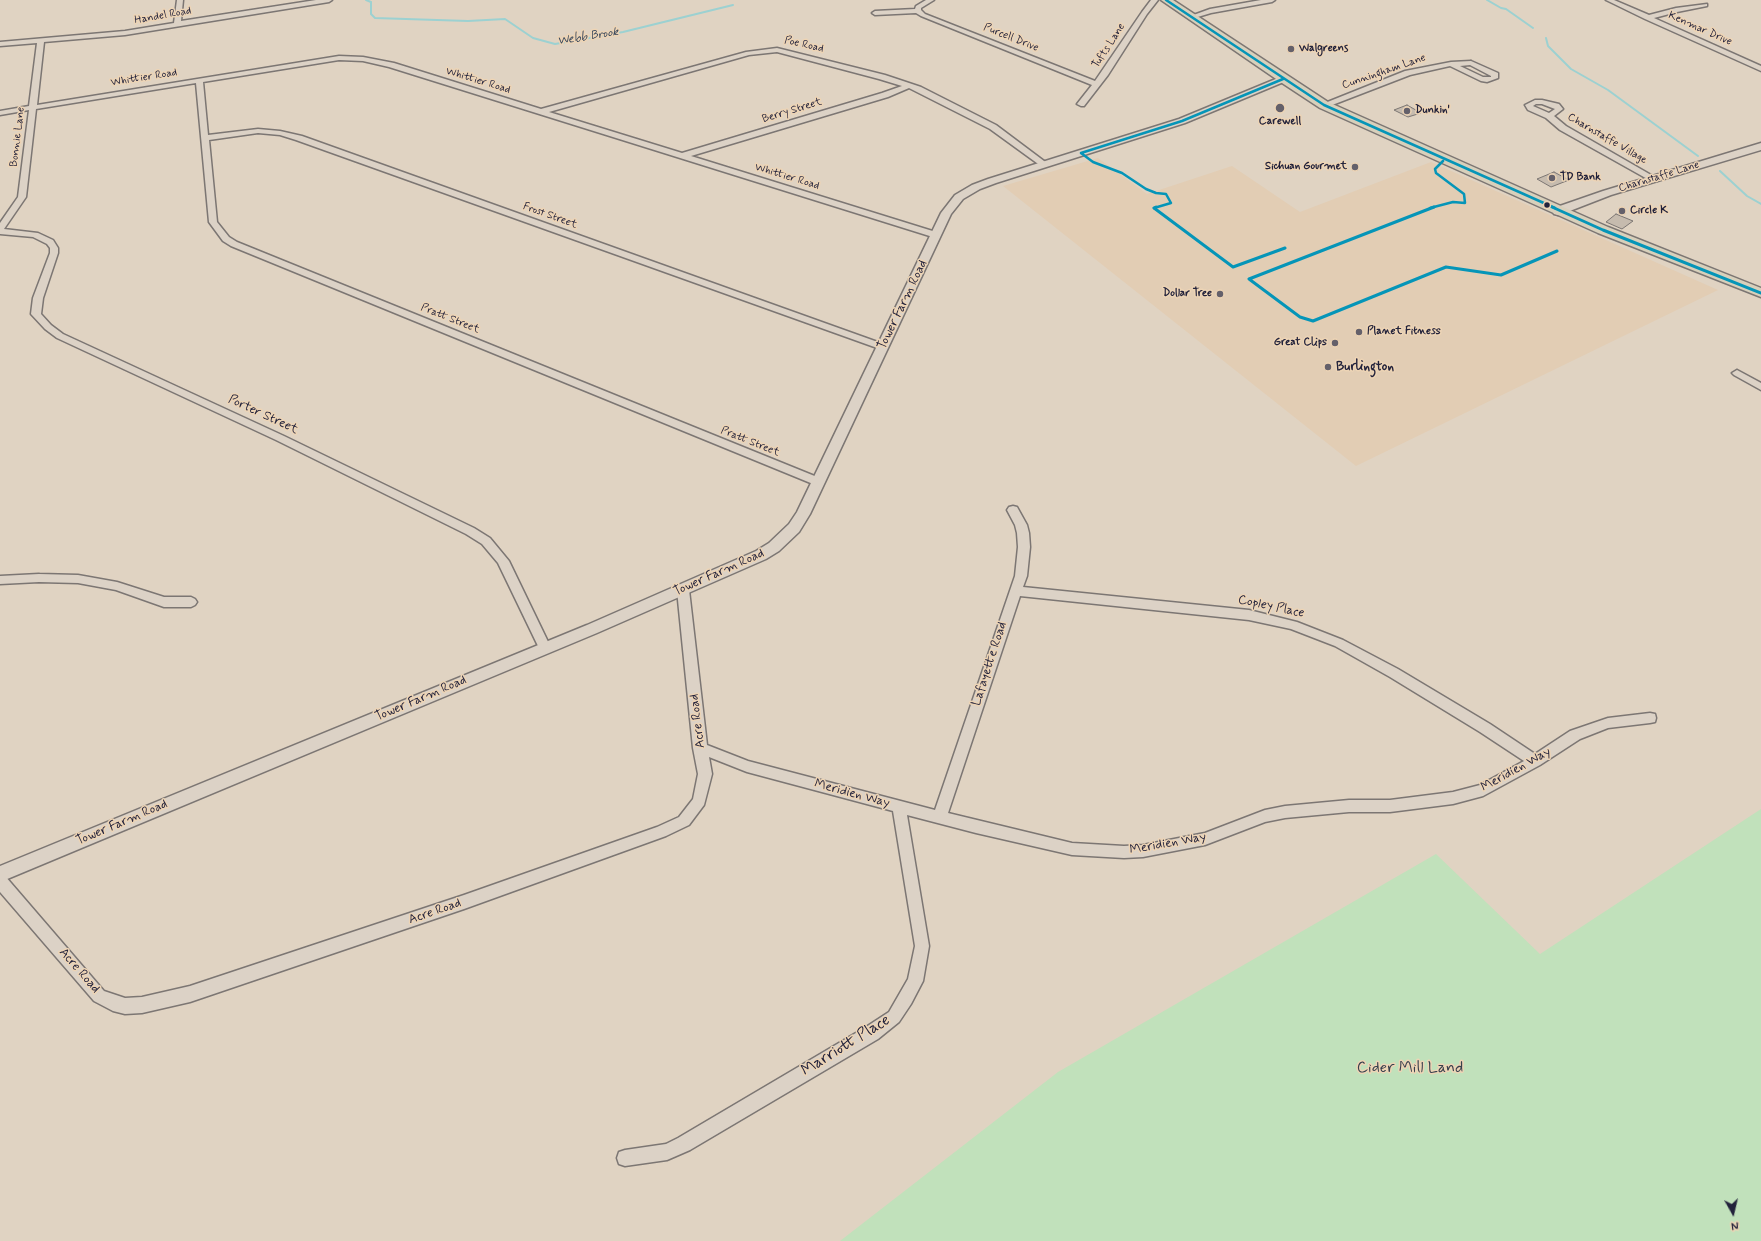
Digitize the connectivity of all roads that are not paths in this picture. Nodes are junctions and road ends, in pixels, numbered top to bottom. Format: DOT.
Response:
graph roads {
  1 [pos="180,0"];
  2 [pos="326,0"];
  3 [pos="931,0"];
  4 [pos="1155,0"];
  5 [pos="1166,0"];
  6 [pos="1272,0"];
  7 [pos="1609,0"];
  8 [pos="1705,5"];
  9 [pos="918,11"];
  10 [pos="875,13"];
  11 [pos="1191,17"];
  12 [pos="1647,18"];
  13 [pos="177,25"];
  14 [pos="41,41"];
  15 [pos="0,44"];
  16 [pos="1451,64"];
  17 [pos="1761,69"];
  18 [pos="1283,79"];
  19 [pos="199,80"];
  20 [pos="1096,84"];
  21 [pos="908,86"];
  22 [pos="1081,104"];
  23 [pos="1324,105"];
  24 [pos="33,108"];
  25 [pos="541,112"];
  26 [pos="0,113"];
  27 [pos="1549,116"];
  28 [pos="205,138"];
  29 [pos="1761,146"];
  30 [pos="682,156"];
  31 [pos="1044,164"];
  32 [pos="1654,179"];
  33 [pos="1558,210"];
  34 [pos="0,230"];
  35 [pos="936,235"];
  36 [pos="1761,293"];
  37 [pos="883,347"];
  38 [pos="1737,373"];
  39 [pos="1761,387"];
  40 [pos="818,482"];
  41 [pos="1013,510"];
  42 [pos="0,580"];
  43 [pos="683,590"];
  44 [pos="1015,591"];
  45 [pos="191,602"];
  46 [pos="545,648"];
  47 [pos="1650,718"];
  48 [pos="700,748"];
  49 [pos="1535,761"];
  50 [pos="899,806"];
  51 [pos="940,818"];
  52 [pos="0,874"];
  53 [pos="0,881"];
  54 [pos="625,1158"];
  1 -- 13 [label="street"];
  2 -- 13 [label="street, Handel Road"];
  3 -- 9 [label="street"];
  4 -- 20 [label="street, Tufts Lane"];
  5 -- 11 [label="main road"];
  6 -- 11 [label="street"];
  7 -- 12 [label="street, Kenmar Drive"];
  8 -- 12 [label="street"];
  9 -- 10 [label="street, Purcell Drive"];
  9 -- 20 [label="street, Purcell Drive"];
  11 -- 18 [label="main road"];
  12 -- 17 [label="street, Kenmar Drive"];
  13 -- 14 [label="street, Handel Road"];
  14 -- 15 [label="street, Handel Road"];
  14 -- 24 [label="street, Bonnie Lane"];
  16 -- 16 [label="street, Cunningham Lane"];
  16 -- 23 [label="street, Cunningham Lane"];
  18 -- 23 [label="main road"];
  18 -- 31 [label="street, Tower Farm Road"];
  19 -- 24 [label="street, Whittier Road"];
  19 -- 25 [label="street, Whittier Road"];
  19 -- 28 [label="street, Pratt Street"];
  20 -- 22 [label="street, Tufts Lane"];
  21 -- 25 [label="street, Poe Road"];
  21 -- 30 [label="street, Berry Street"];
  21 -- 31 [label="street, Poe Road"];
  23 -- 33 [label="main road"];
  24 -- 26 [label="street, Whittier Road"];
  24 -- 34 [label="street, Bonnie Lane"];
  25 -- 30 [label="street, Whittier Road"];
  27 -- 32 [label="street, Charnstaffe Village"];
  28 -- 37 [label="street, Frost Street"];
  28 -- 40 [label="street, Pratt Street"];
  29 -- 32 [label="main road, Charnstaffe Lane"];
  30 -- 35 [label="street, Whittier Road"];
  31 -- 35 [label="street, Tower Farm Road"];
  32 -- 33 [label="main road, Charnstaffe Lane"];
  33 -- 36 [label="main road"];
  34 -- 46 [label="street, Porter Street"];
  35 -- 37 [label="street, Tower Farm Road"];
  37 -- 40 [label="street, Tower Farm Road"];
  38 -- 39 [label="street"];
  40 -- 43 [label="street, Tower Farm Road"];
  41 -- 44 [label="street, Lafayette Road"];
  42 -- 45 [label="street"];
  43 -- 46 [label="street, Tower Farm Road"];
  43 -- 48 [label="street, Acre Road"];
  44 -- 49 [label="street, Copley Place"];
  44 -- 51 [label="street, Lafayette Road"];
  46 -- 52 [label="street, Tower Farm Road"];
  47 -- 49 [label="street, Meridien Way"];
  48 -- 50 [label="street, Meridien Way"];
  48 -- 53 [label="street, Acre Road"];
  49 -- 51 [label="street, Meridien Way"];
  50 -- 51 [label="street, Meridien Way"];
  50 -- 54 [label="street, Marriott Place"];
}
